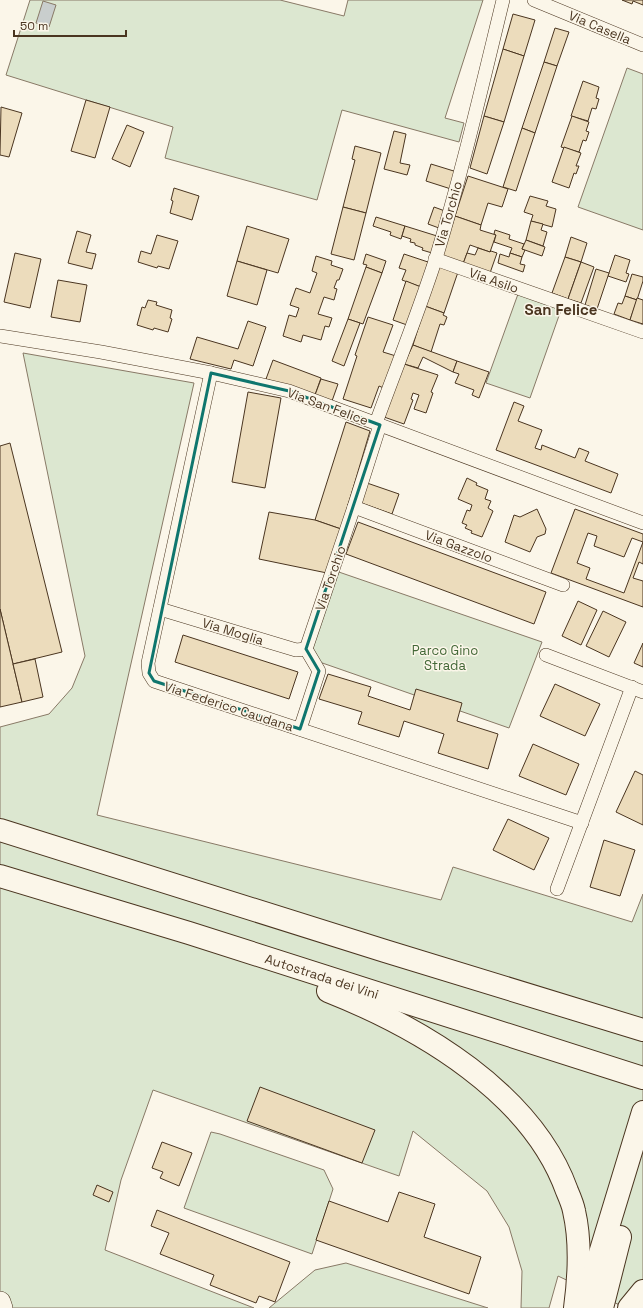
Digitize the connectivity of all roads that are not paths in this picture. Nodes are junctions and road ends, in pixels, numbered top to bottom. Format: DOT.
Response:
graph roads {
  1 [pos="503,0"];
  2 [pos="534,0"];
  3 [pos="643,45"];
  4 [pos="435,259"];
  5 [pos="643,332"];
  6 [pos="0,336"];
  7 [pos="211,373"];
  8 [pos="378,424"];
  9 [pos="354,507"];
  10 [pos="643,523"];
  11 [pos="563,585"];
  12 [pos="160,609"];
  13 [pos="306,649"];
  14 [pos="546,655"];
  15 [pos="638,689"];
  16 [pos="300,729"];
  17 [pos="582,823"];
  18 [pos="0,830"];
  19 [pos="0,876"];
  20 [pos="557,889"];
  21 [pos="188,933"];
  22 [pos="643,1029"];
  23 [pos="643,1078"];
  24 [pos="643,1112"];
  25 [pos="643,1157"];
  26 [pos="643,1291"];
  27 [pos="0,1302"];
  28 [pos="2,1308"];
  29 [pos="575,1308"];
  30 [pos="584,1308"];
  31 [pos="602,1308"];
  32 [pos="629,1308"];
  1 -- 4 [label="street, Via Torchio"];
  2 -- 3 [label="street, Via Casella"];
  4 -- 5 [label="street, Via Asilo"];
  4 -- 8 [label="street, Via Torchio"];
  6 -- 7 [label="street, Via San Felice"];
  7 -- 8 [label="street, Via San Felice"];
  7 -- 12 [label="street, Via Federico Caudana"];
  8 -- 9 [label="street, Via Torchio"];
  8 -- 10 [label="street, Via San Felice"];
  9 -- 11 [label="street, Via Gazzolo"];
  9 -- 13 [label="street, Via Torchio"];
  12 -- 13 [label="street, Via Moglia"];
  12 -- 16 [label="street, Via Federico Caudana"];
  13 -- 16 [label="street"];
  14 -- 15 [label="street"];
  15 -- 17 [label="street"];
  16 -- 17 [label="street, Via Federico Caudana"];
  17 -- 20 [label="street"];
  18 -- 22 [label="highway"];
  19 -- 21 [label="highway, Autostrada dei Vini"];
  21 -- 23 [label="highway, Autostrada dei Vini"];
  21 -- 29 [label="highway"];
  24 -- 30 [label="highway"];
  25 -- 31 [label="highway"];
  26 -- 32 [label="highway"];
  27 -- 28 [label="main road"];
}
